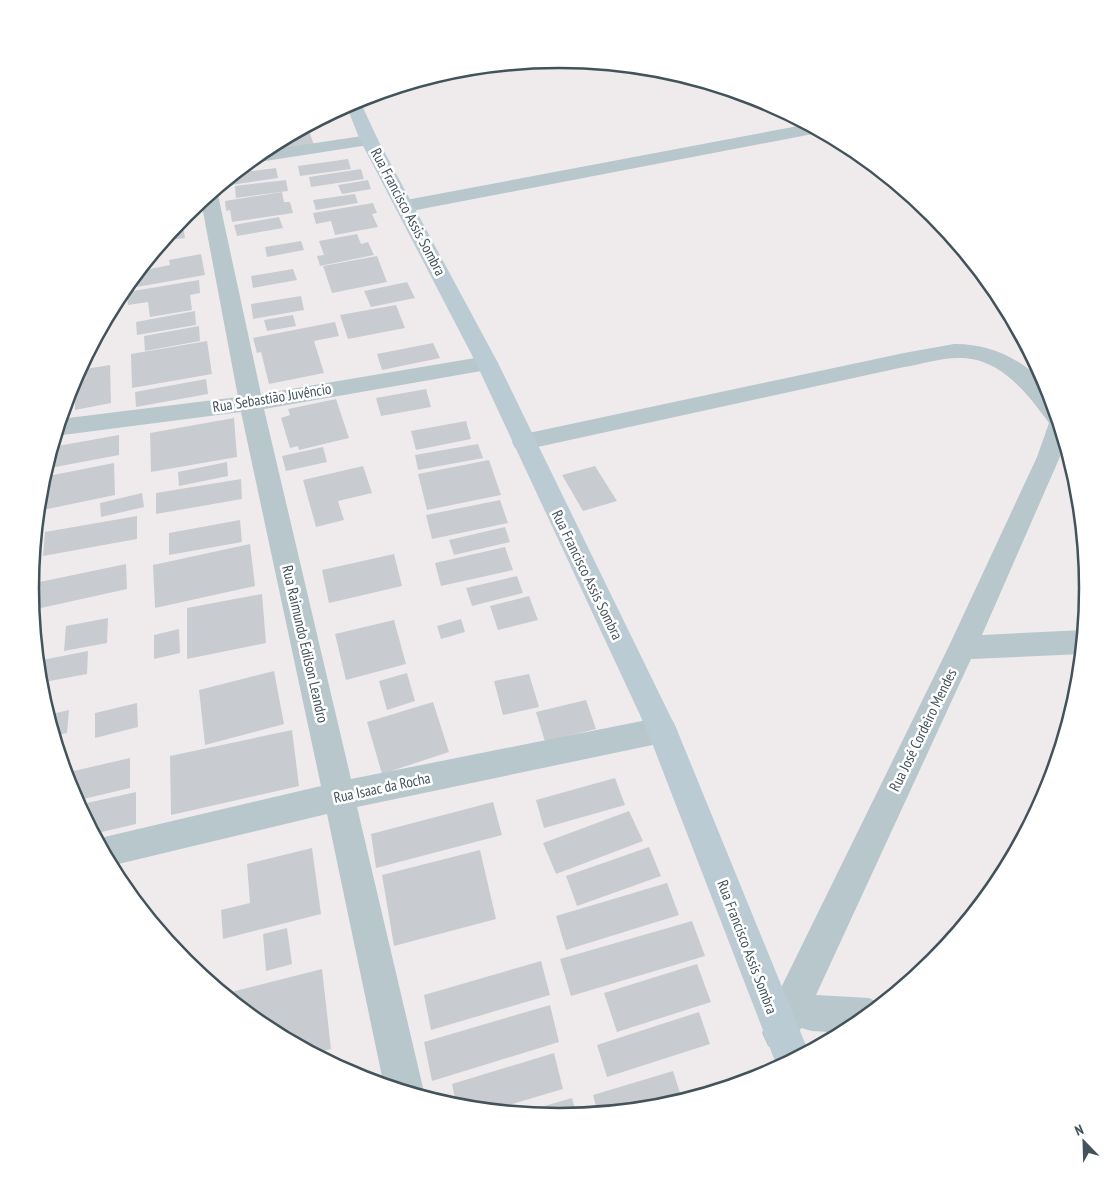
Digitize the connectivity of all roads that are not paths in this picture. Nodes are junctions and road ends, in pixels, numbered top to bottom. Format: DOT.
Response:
graph roads {
  1 [pos="355,109"];
  2 [pos="806,130"];
  3 [pos="369,140"];
  4 [pos="271,155"];
  5 [pos="211,202"];
  6 [pos="406,206"];
  7 [pos="487,363"];
  8 [pos="1045,401"];
  9 [pos="252,403"];
  10 [pos="64,427"];
  11 [pos="524,442"];
  12 [pos="1060,444"];
  13 [pos="1060,459"];
  14 [pos="1077,642"];
  15 [pos="962,648"];
  16 [pos="662,730"];
  17 [pos="339,796"];
  18 [pos="110,850"];
  19 [pos="857,1015"];
  20 [pos="786,1020"];
  21 [pos="792,1055"];
  22 [pos="403,1085"];
  1 -- 3 [label="street, Rua Francisco Assis Sombra"];
  2 -- 6 [label="street"];
  3 -- 4 [label="street"];
  3 -- 6 [label="street, Rua Francisco Assis Sombra"];
  5 -- 9 [label="street, Rua Raimundo Edilson Leandro"];
  6 -- 7 [label="street, Rua Francisco Assis Sombra"];
  7 -- 9 [label="street, Rua Sebastião Juvêncio"];
  7 -- 11 [label="street, Rua Francisco Assis Sombra"];
  8 -- 11 [label="street"];
  9 -- 10 [label="street, Rua Sebastião Juvêncio"];
  9 -- 17 [label="street, Rua Raimundo Edilson Leandro"];
  11 -- 16 [label="street, Rua Francisco Assis Sombra"];
  12 -- 13 [label="street, Rua José Cordeiro Mendes"];
  13 -- 15 [label="street, Rua José Cordeiro Mendes"];
  14 -- 15 [label="street"];
  15 -- 20 [label="street, Rua José Cordeiro Mendes"];
  16 -- 17 [label="street, Rua Isaac da Rocha"];
  16 -- 20 [label="street, Rua Francisco Assis Sombra"];
  17 -- 18 [label="street, Rua Isaac da Rocha"];
  17 -- 22 [label="street, Rua Raimundo Edilson Leandro"];
  19 -- 20 [label="street"];
  20 -- 21 [label="street, Rua Francisco Assis Sombra"];
}
